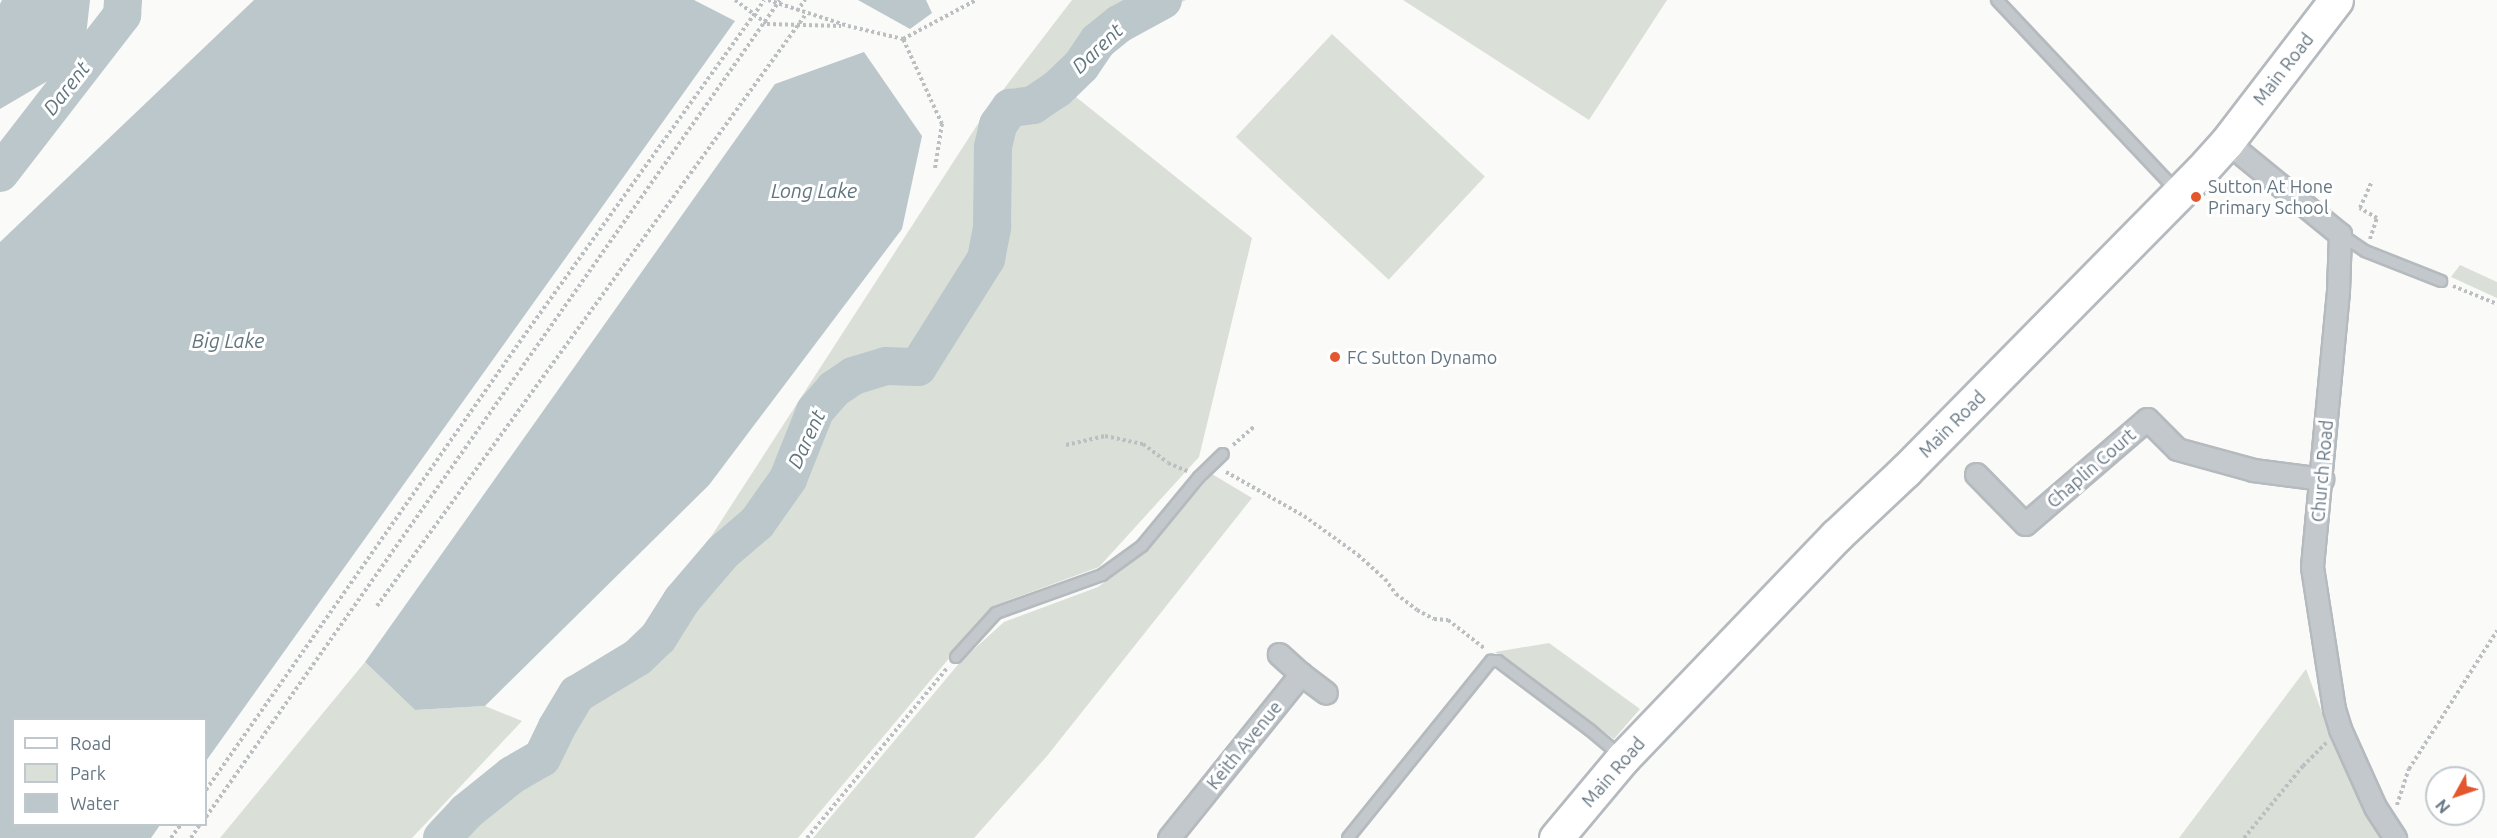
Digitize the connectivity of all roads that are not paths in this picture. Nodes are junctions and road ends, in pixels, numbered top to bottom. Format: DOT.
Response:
graph roads {
  1 [pos="1997,0"];
  2 [pos="2336,0"];
  3 [pos="2227,142"];
  4 [pos="2180,194"];
  5 [pos="2340,234"];
  6 [pos="2441,281"];
  7 [pos="1223,454"];
  8 [pos="1976,474"];
  9 [pos="2322,479"];
  10 [pos="1279,654"];
  11 [pos="956,657"];
  12 [pos="1301,674"];
  13 [pos="1326,693"];
  14 [pos="1623,758"];
  15 [pos="2391,833"];
  16 [pos="1169,838"];
  17 [pos="1348,838"];
  18 [pos="1556,838"];
  1 -- 4 [label="lane"];
  2 -- 3 [label="main road, Main Road"];
  3 -- 4 [label="main road, Main Road"];
  3 -- 5 [label="street"];
  4 -- 14 [label="main road, Main Road"];
  5 -- 6 [label="lane"];
  5 -- 9 [label="street, Church Road"];
  7 -- 11 [label="lane"];
  8 -- 9 [label="street, Chaplin Court"];
  9 -- 15 [label="street, Church Road"];
  10 -- 12 [label="street"];
  12 -- 13 [label="street"];
  12 -- 16 [label="street, Keith Avenue"];
  14 -- 17 [label="lane"];
  14 -- 18 [label="main road, Main Road"];
}
